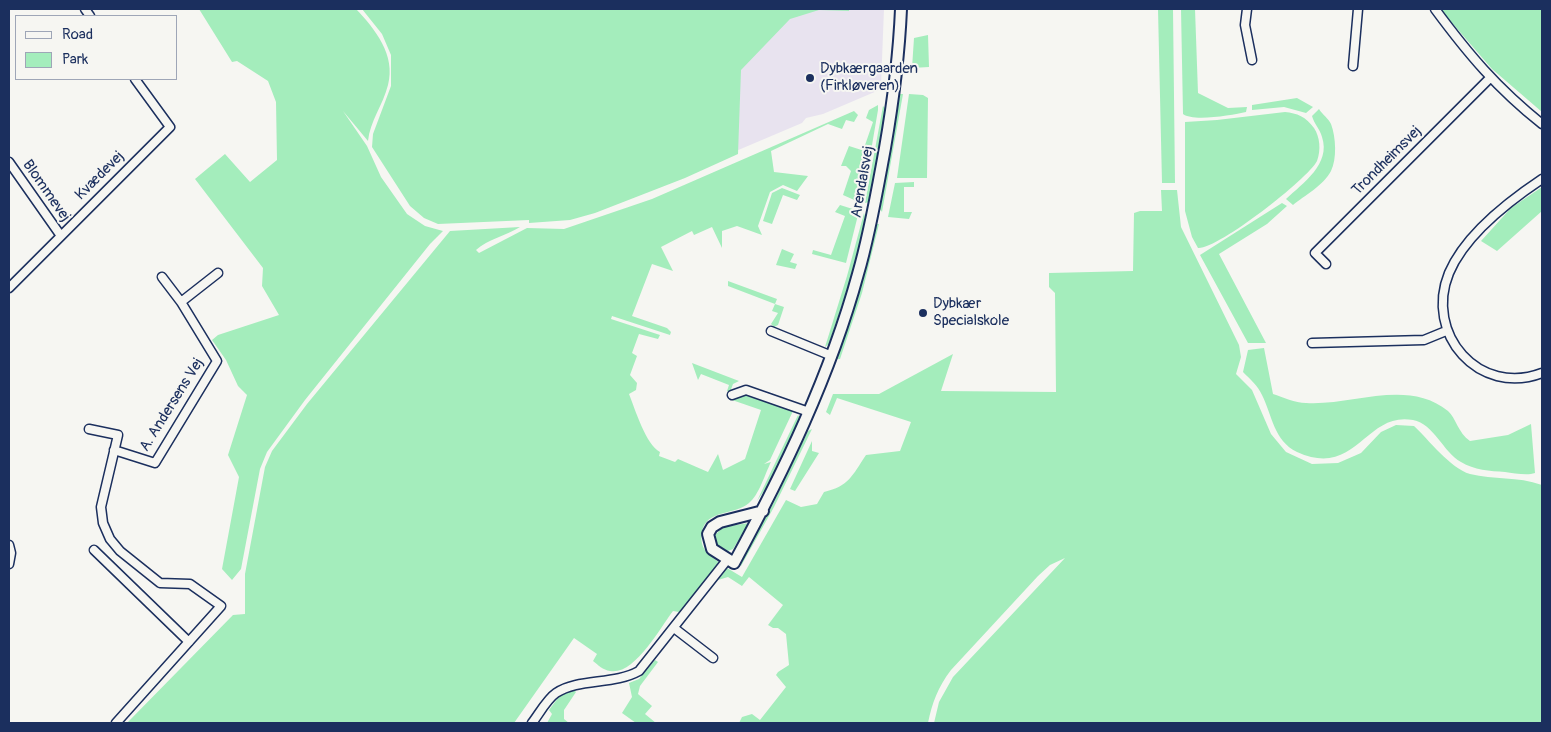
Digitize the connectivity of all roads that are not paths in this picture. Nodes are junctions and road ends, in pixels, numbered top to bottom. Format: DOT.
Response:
graph roads {
  1 [pos="901,9"];
  2 [pos="1247,9"];
  3 [pos="1358,9"];
  4 [pos="1435,9"];
  5 [pos="1252,60"];
  6 [pos="1353,66"];
  7 [pos="1490,78"];
  8 [pos="136,80"];
  9 [pos="1542,124"];
  10 [pos="9,162"];
  11 [pos="1542,179"];
  12 [pos="60,236"];
  13 [pos="1326,264"];
  14 [pos="218,273"];
  15 [pos="162,277"];
  16 [pos="9,288"];
  17 [pos="181,302"];
  18 [pos="771,331"];
  19 [pos="1446,332"];
  20 [pos="1312,343"];
  21 [pos="832,356"];
  22 [pos="1542,373"];
  23 [pos="732,395"];
  24 [pos="809,412"];
  25 [pos="89,429"];
  26 [pos="114,450"];
  27 [pos="763,511"];
  28 [pos="9,545"];
  29 [pos="94,550"];
  30 [pos="727,560"];
  31 [pos="9,564"];
  32 [pos="674,628"];
  33 [pos="189,642"];
  34 [pos="713,658"];
  35 [pos="116,723"];
  36 [pos="532,723"];
  1 -- 21 [label="street, Arendalsvej"];
  2 -- 5 [label="street"];
  3 -- 6 [label="street"];
  4 -- 7 [label="street"];
  7 -- 9 [label="street"];
  7 -- 13 [label="street, Trondheimsvej"];
  8 -- 12 [label="street, Kvædevej"];
  10 -- 12 [label="street, Blommevej"];
  11 -- 19 [label="street"];
  12 -- 16 [label="street, Kvædevej"];
  14 -- 17 [label="street"];
  15 -- 17 [label="street, A. Andersens Vej"];
  17 -- 26 [label="street, A. Andersens Vej"];
  18 -- 21 [label="street"];
  19 -- 20 [label="street"];
  19 -- 22 [label="street"];
  21 -- 24 [label="street, Arendalsvej"];
  23 -- 24 [label="street"];
  24 -- 27 [label="street, Arendalsvej"];
  25 -- 26 [label="street, A. Andersens Vej"];
  26 -- 33 [label="street"];
  27 -- 30 [label="street, Arendalsvej"];
  27 -- 30 [label="street"];
  28 -- 31 [label="street"];
  29 -- 33 [label="street"];
  30 -- 32 [label="street, Arendalsvej"];
  32 -- 34 [label="street"];
  32 -- 36 [label="street, Arendalsvej"];
  33 -- 35 [label="street"];
}
